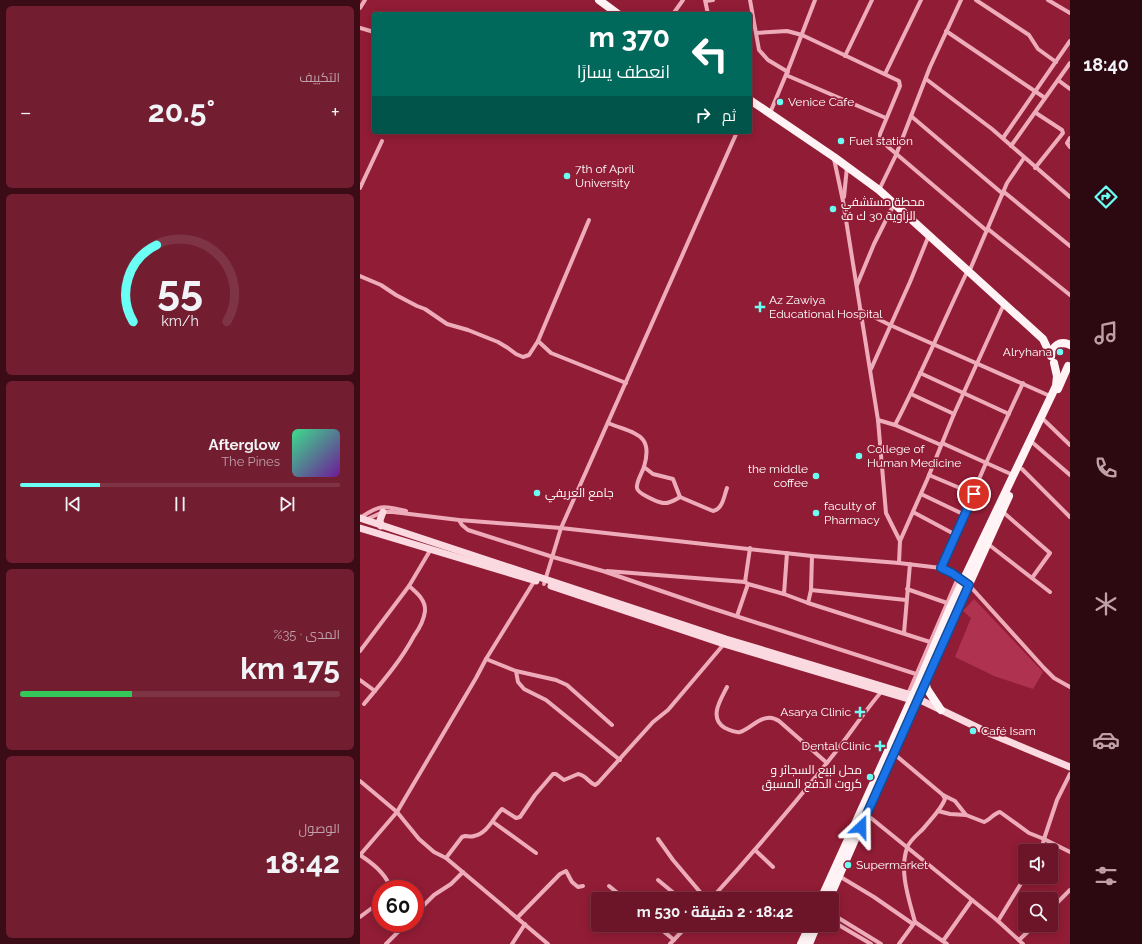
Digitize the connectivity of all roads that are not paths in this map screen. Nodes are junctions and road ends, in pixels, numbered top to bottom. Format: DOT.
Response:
graph roads {
  1 [pos="365,0"];
  2 [pos="599,0"];
  3 [pos="683,0"];
  4 [pos="705,0"];
  5 [pos="713,0"];
  6 [pos="750,0"];
  7 [pos="815,0"];
  8 [pos="872,0"];
  9 [pos="920,0"];
  10 [pos="961,0"];
  11 [pos="976,0"];
  12 [pos="1048,0"];
  13 [pos="360,8"];
  14 [pos="615,12"];
  15 [pos="674,12"];
  16 [pos="708,12"];
  17 [pos="1070,13"];
  18 [pos="360,28"];
  19 [pos="372,31"];
  20 [pos="946,31"];
  21 [pos="756,33"];
  22 [pos="802,35"];
  23 [pos="1070,41"];
  24 [pos="845,56"];
  25 [pos="1056,62"];
  26 [pos="1070,63"];
  27 [pos="787,74"];
  28 [pos="886,74"];
  29 [pos="926,79"];
  30 [pos="1058,80"];
  31 [pos="1070,89"];
  32 [pos="1035,92"];
  33 [pos="1045,98"];
  34 [pos="752,103"];
  35 [pos="1036,112"];
  36 [pos="770,114"];
  37 [pos="911,116"];
  38 [pos="886,118"];
  39 [pos="736,134"];
  40 [pos="1003,138"];
  41 [pos="1070,138"];
  42 [pos="382,141"];
  43 [pos="1011,146"];
  44 [pos="1070,146"];
  45 [pos="896,155"];
  46 [pos="834,157"];
  47 [pos="1024,158"];
  48 [pos="847,167"];
  49 [pos="1036,168"];
  50 [pos="360,188"];
  51 [pos="879,190"];
  52 [pos="1003,193"];
  53 [pos="1070,197"];
  54 [pos="843,201"];
  55 [pos="894,204"];
  56 [pos="589,220"];
  57 [pos="988,230"];
  58 [pos="929,235"];
  59 [pos="1070,246"];
  60 [pos="969,271"];
  61 [pos="360,276"];
  62 [pos="857,286"];
  63 [pos="1070,296"];
  64 [pos="1004,304"];
  65 [pos="860,310"];
  66 [pos="890,325"];
  67 [pos="1070,337"];
  68 [pos="1043,339"];
  69 [pos="538,341"];
  70 [pos="1060,343"];
  71 [pos="933,344"];
  72 [pos="1070,345"];
  73 [pos="1053,359"];
  74 [pos="977,363"];
  75 [pos="1070,366"];
  76 [pos="870,370"];
  77 [pos="920,373"];
  78 [pos="1070,376"];
  79 [pos="1062,381"];
  80 [pos="626,383"];
  81 [pos="1023,384"];
  82 [pos="963,393"];
  83 [pos="911,394"];
  84 [pos="1050,396"];
  85 [pos="954,414"];
  86 [pos="1009,414"];
  87 [pos="878,420"];
  88 [pos="1044,420"];
  89 [pos="608,423"];
  90 [pos="895,425"];
  91 [pos="1033,443"];
  92 [pos="942,444"];
  93 [pos="1070,445"];
  94 [pos="986,463"];
  95 [pos="1070,466"];
  96 [pos="644,467"];
  97 [pos="1022,469"];
  98 [pos="1066,471"];
  99 [pos="929,475"];
  100 [pos="1013,475"];
  101 [pos="1070,475"];
  102 [pos="727,488"];
  103 [pos="921,494"];
  104 [pos="974,494"];
  105 [pos="680,497"];
  106 [pos="1002,511"];
  107 [pos="383,512"];
  108 [pos="913,512"];
  109 [pos="419,515"];
  110 [pos="965,515"];
  111 [pos="1070,517"];
  112 [pos="362,519"];
  113 [pos="459,520"];
  114 [pos="381,526"];
  115 [pos="360,528"];
  116 [pos="561,528"];
  117 [pos="956,535"];
  118 [pos="900,541"];
  119 [pos="988,544"];
  120 [pos="750,548"];
  121 [pos="430,549"];
  122 [pos="787,553"];
  123 [pos="812,556"];
  124 [pos="553,557"];
  125 [pos="899,563"];
  126 [pos="910,564"];
  127 [pos="941,568"];
  128 [pos="603,570"];
  129 [pos="1032,578"];
  130 [pos="535,579"];
  131 [pos="963,581"];
  132 [pos="545,582"];
  133 [pos="747,583"];
  134 [pos="409,586"];
  135 [pos="907,589"];
  136 [pos="811,590"];
  137 [pos="1050,592"];
  138 [pos="784,594"];
  139 [pos="906,600"];
  140 [pos="808,603"];
  141 [pos="947,603"];
  142 [pos="737,616"];
  143 [pos="904,633"];
  144 [pos="725,641"];
  145 [pos="930,642"];
  146 [pos="360,651"];
  147 [pos="486,659"];
  148 [pos="516,671"];
  149 [pos="916,674"];
  150 [pos="360,680"];
  151 [pos="925,680"];
  152 [pos="727,687"];
  153 [pos="1070,688"];
  154 [pos="884,689"];
  155 [pos="375,691"];
  156 [pos="913,698"];
  157 [pos="364,704"];
  158 [pos="941,710"];
  159 [pos="612,725"];
  160 [pos="893,753"];
  161 [pos="620,760"];
  162 [pos="827,763"];
  163 [pos="1070,767"];
  164 [pos="1070,773"];
  165 [pos="360,781"];
  166 [pos="943,794"];
  167 [pos="938,811"];
  168 [pos="397,812"];
  169 [pos="866,814"];
  170 [pos="966,815"];
  171 [pos="493,822"];
  172 [pos="658,839"];
  173 [pos="1044,839"];
  174 [pos="1043,844"];
  175 [pos="907,847"];
  176 [pos="755,850"];
  177 [pos="1070,852"];
  178 [pos="536,854"];
  179 [pos="360,855"];
  180 [pos="446,858"];
  181 [pos="773,867"];
  182 [pos="462,872"];
  183 [pos="839,876"];
  184 [pos="387,880"];
  185 [pos="658,880"];
  186 [pos="1021,884"];
  187 [pos="583,886"];
  188 [pos="609,886"];
  189 [pos="1070,890"];
  190 [pos="616,892"];
  191 [pos="673,892"];
  192 [pos="700,892"];
  193 [pos="717,892"];
  194 [pos="824,892"];
  195 [pos="832,892"];
  196 [pos="972,900"];
  197 [pos="1058,901"];
  198 [pos="424,905"];
  199 [pos="372,907"];
  200 [pos="360,917"];
  201 [pos="517,918"];
  202 [pos="839,918"];
  203 [pos="998,921"];
  204 [pos="914,923"];
  205 [pos="524,924"];
  206 [pos="839,925"];
  207 [pos="398,932"];
  208 [pos="664,932"];
  209 [pos="681,932"];
  210 [pos="807,932"];
  211 [pos="815,932"];
  212 [pos="1027,932"];
  213 [pos="674,940"];
  214 [pos="943,940"];
  215 [pos="1019,940"];
  216 [pos="811,943"];
  217 [pos="386,944"];
  218 [pos="512,944"];
  219 [pos="548,944"];
  220 [pos="670,944"];
  221 [pos="801,944"];
  222 [pos="871,944"];
  223 [pos="882,944"];
  224 [pos="899,944"];
  225 [pos="947,944"];
  226 [pos="1023,944"];
  1 -- 13 [label="street"];
  2 -- 14 [label="main road"];
  3 -- 15 [label="street"];
  4 -- 5 [label="street"];
  4 -- 16 [label="street"];
  6 -- 21 [label="street"];
  7 -- 22 [label="street"];
  8 -- 24 [label="street"];
  9 -- 28 [label="street"];
  10 -- 20 [label="street"];
  11 -- 25 [label="street"];
  12 -- 17 [label="street"];
  18 -- 19 [label="street"];
  20 -- 29 [label="street"];
  20 -- 32 [label="street"];
  21 -- 22 [label="street"];
  21 -- 27 [label="street"];
  22 -- 24 [label="street"];
  22 -- 27 [label="street"];
  23 -- 25 [label="street"];
  24 -- 28 [label="street"];
  25 -- 32 [label="street"];
  26 -- 30 [label="street"];
  27 -- 36 [label="street"];
  27 -- 38 [label="street"];
  28 -- 38 [label="street"];
  29 -- 37 [label="street"];
  29 -- 40 [label="street"];
  30 -- 31 [label="street"];
  30 -- 33 [label="street"];
  32 -- 33 [label="street"];
  32 -- 40 [label="street"];
  33 -- 35 [label="street"];
  34 -- 36 [label="main road"];
  35 -- 43 [label="street"];
  35 -- 49 [label="street"];
  36 -- 46 [label="main road"];
  37 -- 45 [label="street"];
  37 -- 52 [label="street"];
  38 -- 45 [label="street"];
  39 -- 80 [label="street"];
  40 -- 43 [label="street"];
  41 -- 44 [label="street"];
  42 -- 50 [label="street"];
  43 -- 47 [label="street"];
  45 -- 51 [label="street"];
  45 -- 57 [label="street"];
  46 -- 48 [label="main road"];
  46 -- 54 [label="street"];
  47 -- 49 [label="street"];
  47 -- 52 [label="street"];
  48 -- 51 [label="main road"];
  48 -- 54 [label="street"];
  49 -- 53 [label="street"];
  51 -- 55 [label="main road"];
  52 -- 57 [label="street"];
  52 -- 59 [label="street"];
  54 -- 62 [label="street"];
  55 -- 58 [label="main road"];
  55 -- 62 [label="street"];
  56 -- 69 [label="street"];
  57 -- 60 [label="street"];
  57 -- 63 [label="street"];
  58 -- 60 [label="main road"];
  58 -- 66 [label="street"];
  60 -- 64 [label="main road"];
  60 -- 71 [label="street"];
  61 -- 69 [label="street"];
  62 -- 65 [label="street"];
  64 -- 68 [label="main road"];
  64 -- 74 [label="street"];
  65 -- 66 [label="street"];
  65 -- 76 [label="street"];
  66 -- 71 [label="street"];
  66 -- 76 [label="street"];
  67 -- 70 [label="main road"];
  68 -- 70 [label="main road"];
  68 -- 73 [label="main road"];
  69 -- 80 [label="street"];
  70 -- 72 [label="main road"];
  70 -- 73 [label="main road"];
  71 -- 74 [label="street"];
  71 -- 77 [label="street"];
  73 -- 75 [label="main road"];
  73 -- 84 [label="main road"];
  74 -- 81 [label="street"];
  74 -- 82 [label="street"];
  75 -- 79 [label="main road"];
  76 -- 87 [label="street"];
  77 -- 82 [label="street"];
  77 -- 83 [label="street"];
  78 -- 79 [label="main road"];
  79 -- 88 [label="main road"];
  80 -- 89 [label="street"];
  81 -- 84 [label="street"];
  81 -- 86 [label="street"];
  82 -- 85 [label="street"];
  82 -- 86 [label="street"];
  83 -- 85 [label="street"];
  83 -- 90 [label="street"];
  84 -- 100 [label="main road"];
  85 -- 92 [label="street"];
  86 -- 94 [label="street"];
  87 -- 90 [label="street"];
  87 -- 118 [label="street"];
  88 -- 91 [label="main road"];
  88 -- 93 [label="street"];
  89 -- 96 [label="street"];
  89 -- 116 [label="street"];
  90 -- 92 [label="street"];
  91 -- 97 [label="main road"];
  91 -- 98 [label="street"];
  92 -- 94 [label="street"];
  92 -- 99 [label="street"];
  94 -- 100 [label="street"];
  94 -- 104 [label="street"];
  95 -- 98 [label="street"];
  96 -- 105 [label="street"];
  96 -- 105 [label="street"];
  97 -- 106 [label="main road"];
  97 -- 111 [label="street"];
  98 -- 101 [label="street"];
  99 -- 103 [label="street"];
  99 -- 104 [label="street"];
  100 -- 131 [label="main road"];
  102 -- 105 [label="street"];
  103 -- 108 [label="street"];
  103 -- 110 [label="street"];
  104 -- 110 [label="street"];
  106 -- 119 [label="main road"];
  106 -- 129 [label="street"];
  107 -- 109 [label="street"];
  107 -- 112 [label="street"];
  107 -- 114 [label="main road"];
  108 -- 117 [label="street"];
  108 -- 118 [label="street"];
  109 -- 112 [label="street"];
  109 -- 113 [label="street"];
  110 -- 117 [label="street"];
  112 -- 114 [label="main road"];
  112 -- 115 [label="main road"];
  113 -- 116 [label="street"];
  113 -- 124 [label="street"];
  114 -- 130 [label="main road"];
  115 -- 121 [label="main road"];
  116 -- 120 [label="street"];
  116 -- 124 [label="street"];
  117 -- 127 [label="street"];
  118 -- 125 [label="street"];
  119 -- 129 [label="street"];
  119 -- 131 [label="main road"];
  120 -- 122 [label="street"];
  120 -- 133 [label="street"];
  121 -- 130 [label="main road"];
  121 -- 134 [label="street"];
  122 -- 123 [label="street"];
  122 -- 138 [label="street"];
  123 -- 125 [label="street"];
  123 -- 136 [label="street"];
  124 -- 128 [label="street"];
  124 -- 132 [label="street"];
  125 -- 126 [label="street"];
  126 -- 127 [label="street"];
  126 -- 135 [label="street"];
  127 -- 131 [label="street"];
  128 -- 133 [label="street"];
  128 -- 142 [label="street"];
  129 -- 137 [label="street"];
  130 -- 132 [label="main road"];
  130 -- 147 [label="street"];
  131 -- 141 [label="street"];
  131 -- 151 [label="main road"];
  131 -- 153 [label="street"];
  131 -- 156 [label="main road"];
  132 -- 144 [label="main road"];
  133 -- 138 [label="street"];
  133 -- 142 [label="street"];
  134 -- 146 [label="street"];
  134 -- 155 [label="street"];
  135 -- 139 [label="street"];
  135 -- 141 [label="street"];
  136 -- 139 [label="street"];
  136 -- 140 [label="street"];
  138 -- 140 [label="street"];
  139 -- 143 [label="street"];
  140 -- 143 [label="street"];
  141 -- 145 [label="street"];
  142 -- 149 [label="street"];
  143 -- 145 [label="street"];
  144 -- 154 [label="main road"];
  144 -- 161 [label="street"];
  145 -- 149 [label="street"];
  147 -- 148 [label="street"];
  147 -- 168 [label="street"];
  148 -- 159 [label="street"];
  148 -- 161 [label="street"];
  149 -- 156 [label="street"];
  150 -- 155 [label="street"];
  151 -- 156 [label="main road"];
  151 -- 158 [label="main road"];
  152 -- 162 [label="street"];
  154 -- 156 [label="main road"];
  154 -- 162 [label="street"];
  155 -- 157 [label="street"];
  156 -- 158 [label="main road"];
  156 -- 160 [label="main road"];
  156 -- 164 [label="main road"];
  156 -- 194 [label="main road"];
  158 -- 163 [label="main road"];
  160 -- 166 [label="street"];
  160 -- 169 [label="main road"];
  161 -- 171 [label="street"];
  162 -- 176 [label="street"];
  164 -- 173 [label="street"];
  165 -- 168 [label="street"];
  166 -- 167 [label="street"];
  166 -- 170 [label="street"];
  167 -- 170 [label="street"];
  167 -- 175 [label="street"];
  168 -- 179 [label="street"];
  168 -- 180 [label="street"];
  169 -- 175 [label="street"];
  169 -- 183 [label="main road"];
  170 -- 173 [label="street"];
  171 -- 178 [label="street"];
  171 -- 180 [label="street"];
  172 -- 192 [label="street"];
  173 -- 174 [label="street"];
  173 -- 177 [label="street"];
  175 -- 196 [label="street"];
  175 -- 204 [label="street"];
  176 -- 181 [label="street"];
  176 -- 193 [label="street"];
  179 -- 184 [label="street"];
  180 -- 182 [label="street"];
  182 -- 198 [label="street"];
  182 -- 201 [label="street"];
  183 -- 195 [label="main road"];
  183 -- 204 [label="street"];
  185 -- 191 [label="street"];
  186 -- 203 [label="street"];
  187 -- 201 [label="street"];
  188 -- 190 [label="street"];
  189 -- 197 [label="street"];
  196 -- 203 [label="street"];
  196 -- 214 [label="street"];
  199 -- 200 [label="street"];
  201 -- 205 [label="street"];
  202 -- 223 [label="street"];
  203 -- 215 [label="street"];
  204 -- 214 [label="street"];
  204 -- 224 [label="street"];
  205 -- 218 [label="street"];
  205 -- 219 [label="street"];
  206 -- 222 [label="street"];
  207 -- 217 [label="street"];
  208 -- 213 [label="street"];
  209 -- 213 [label="street"];
  210 -- 221 [label="main road"];
  211 -- 216 [label="main road"];
  212 -- 215 [label="street"];
  213 -- 220 [label="street"];
  214 -- 225 [label="street"];
  215 -- 226 [label="street"];
}
